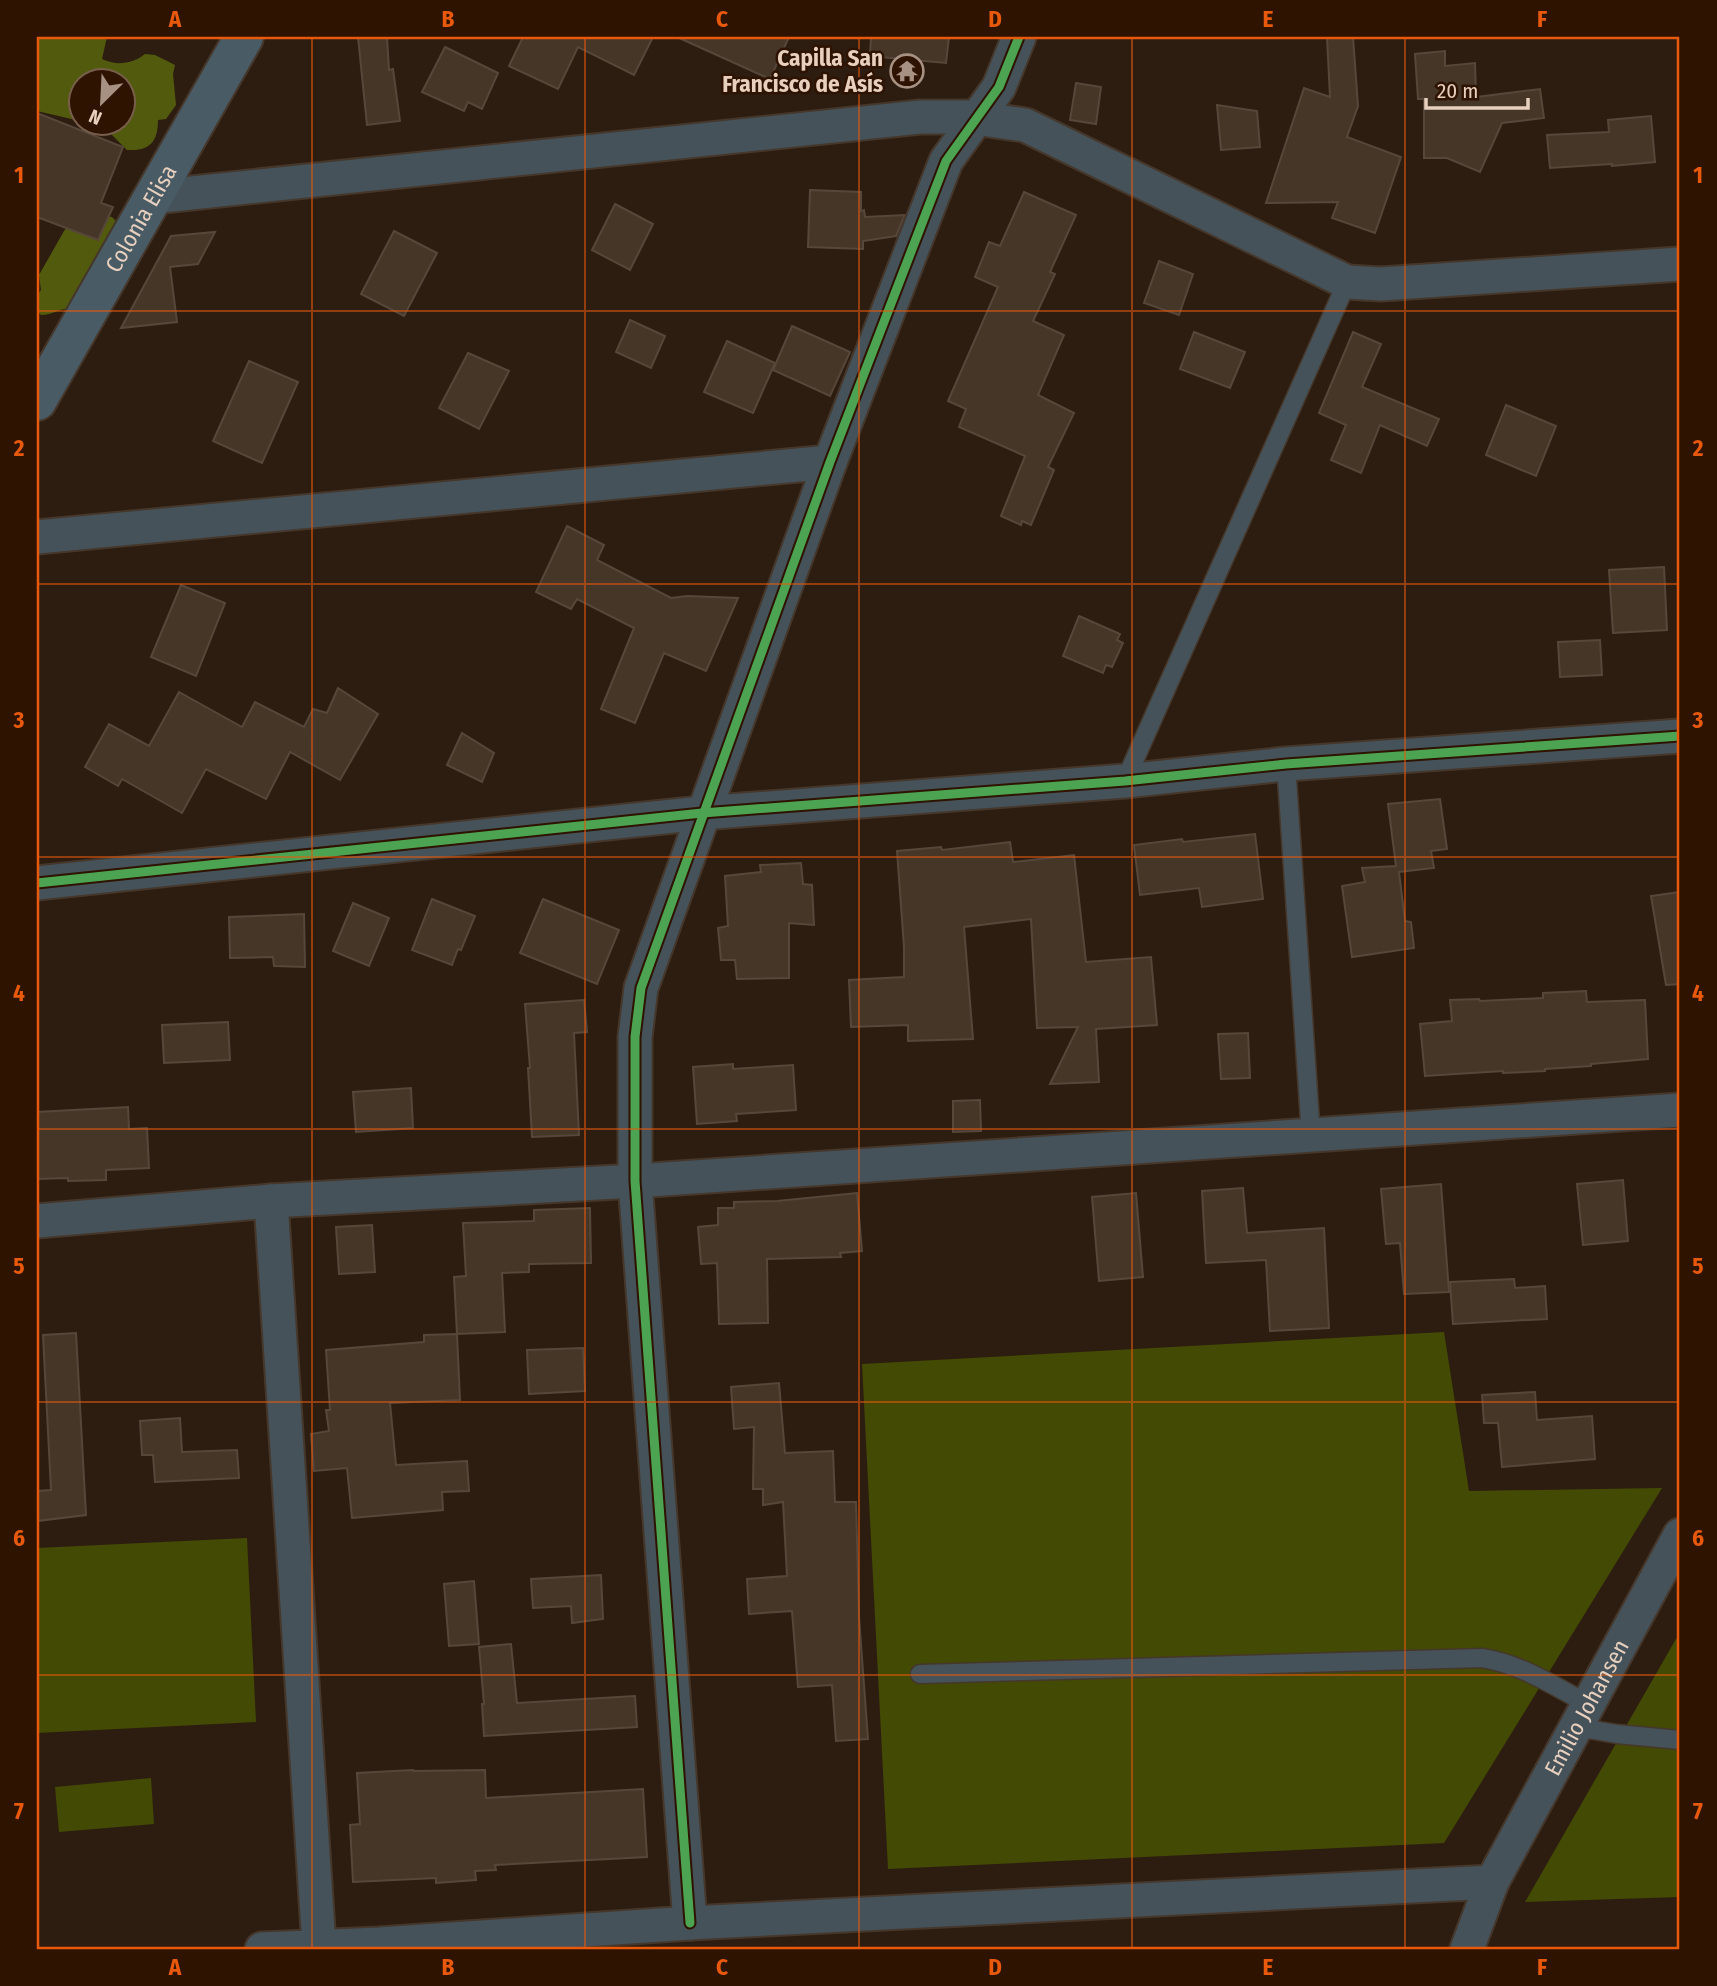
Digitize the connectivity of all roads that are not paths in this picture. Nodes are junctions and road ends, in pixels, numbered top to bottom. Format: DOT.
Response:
graph roads {
  1 [pos="244,37"];
  2 [pos="1019,37"];
  3 [pos="977,118"];
  4 [pos="153,197"];
  5 [pos="1680,264"];
  6 [pos="1347,282"];
  7 [pos="37,401"];
  8 [pos="830,462"];
  9 [pos="37,537"];
  10 [pos="1680,736"];
  11 [pos="1286,764"];
  12 [pos="1125,781"];
  13 [pos="702,813"];
  14 [pos="37,883"];
  15 [pos="1680,1110"];
  16 [pos="1311,1136"];
  17 [pos="635,1181"];
  18 [pos="271,1201"];
  19 [pos="37,1221"];
  20 [pos="1675,1553"];
  21 [pos="920,1674"];
  22 [pos="1582,1715"];
  23 [pos="1680,1740"];
  24 [pos="1492,1882"];
  25 [pos="690,1923"];
  26 [pos="319,1946"];
  27 [pos="378,1947"];
  28 [pos="262,1949"];
  29 [pos="1467,1949"];
  1 -- 4 [label="street, Colonia Elisa"];
  2 -- 3 [label="street"];
  3 -- 4 [label="street"];
  3 -- 6 [label="street"];
  3 -- 8 [label="street"];
  4 -- 7 [label="street, Colonia Elisa"];
  5 -- 6 [label="street"];
  6 -- 12 [label="lane"];
  8 -- 9 [label="street"];
  8 -- 13 [label="street"];
  10 -- 11 [label="street"];
  11 -- 12 [label="street"];
  11 -- 16 [label="lane"];
  12 -- 13 [label="street"];
  13 -- 14 [label="street"];
  13 -- 17 [label="street"];
  15 -- 16 [label="street"];
  16 -- 17 [label="street"];
  17 -- 18 [label="street"];
  17 -- 25 [label="street"];
  18 -- 19 [label="street"];
  18 -- 26 [label="street"];
  20 -- 22 [label="street, Emilio Johansen"];
  21 -- 22 [label="lane"];
  22 -- 23 [label="lane"];
  22 -- 24 [label="street, Emilio Johansen"];
  24 -- 25 [label="street"];
  24 -- 29 [label="street, Emilio Johansen"];
  25 -- 27 [label="street"];
  26 -- 27 [label="street"];
  26 -- 28 [label="street"];
}
